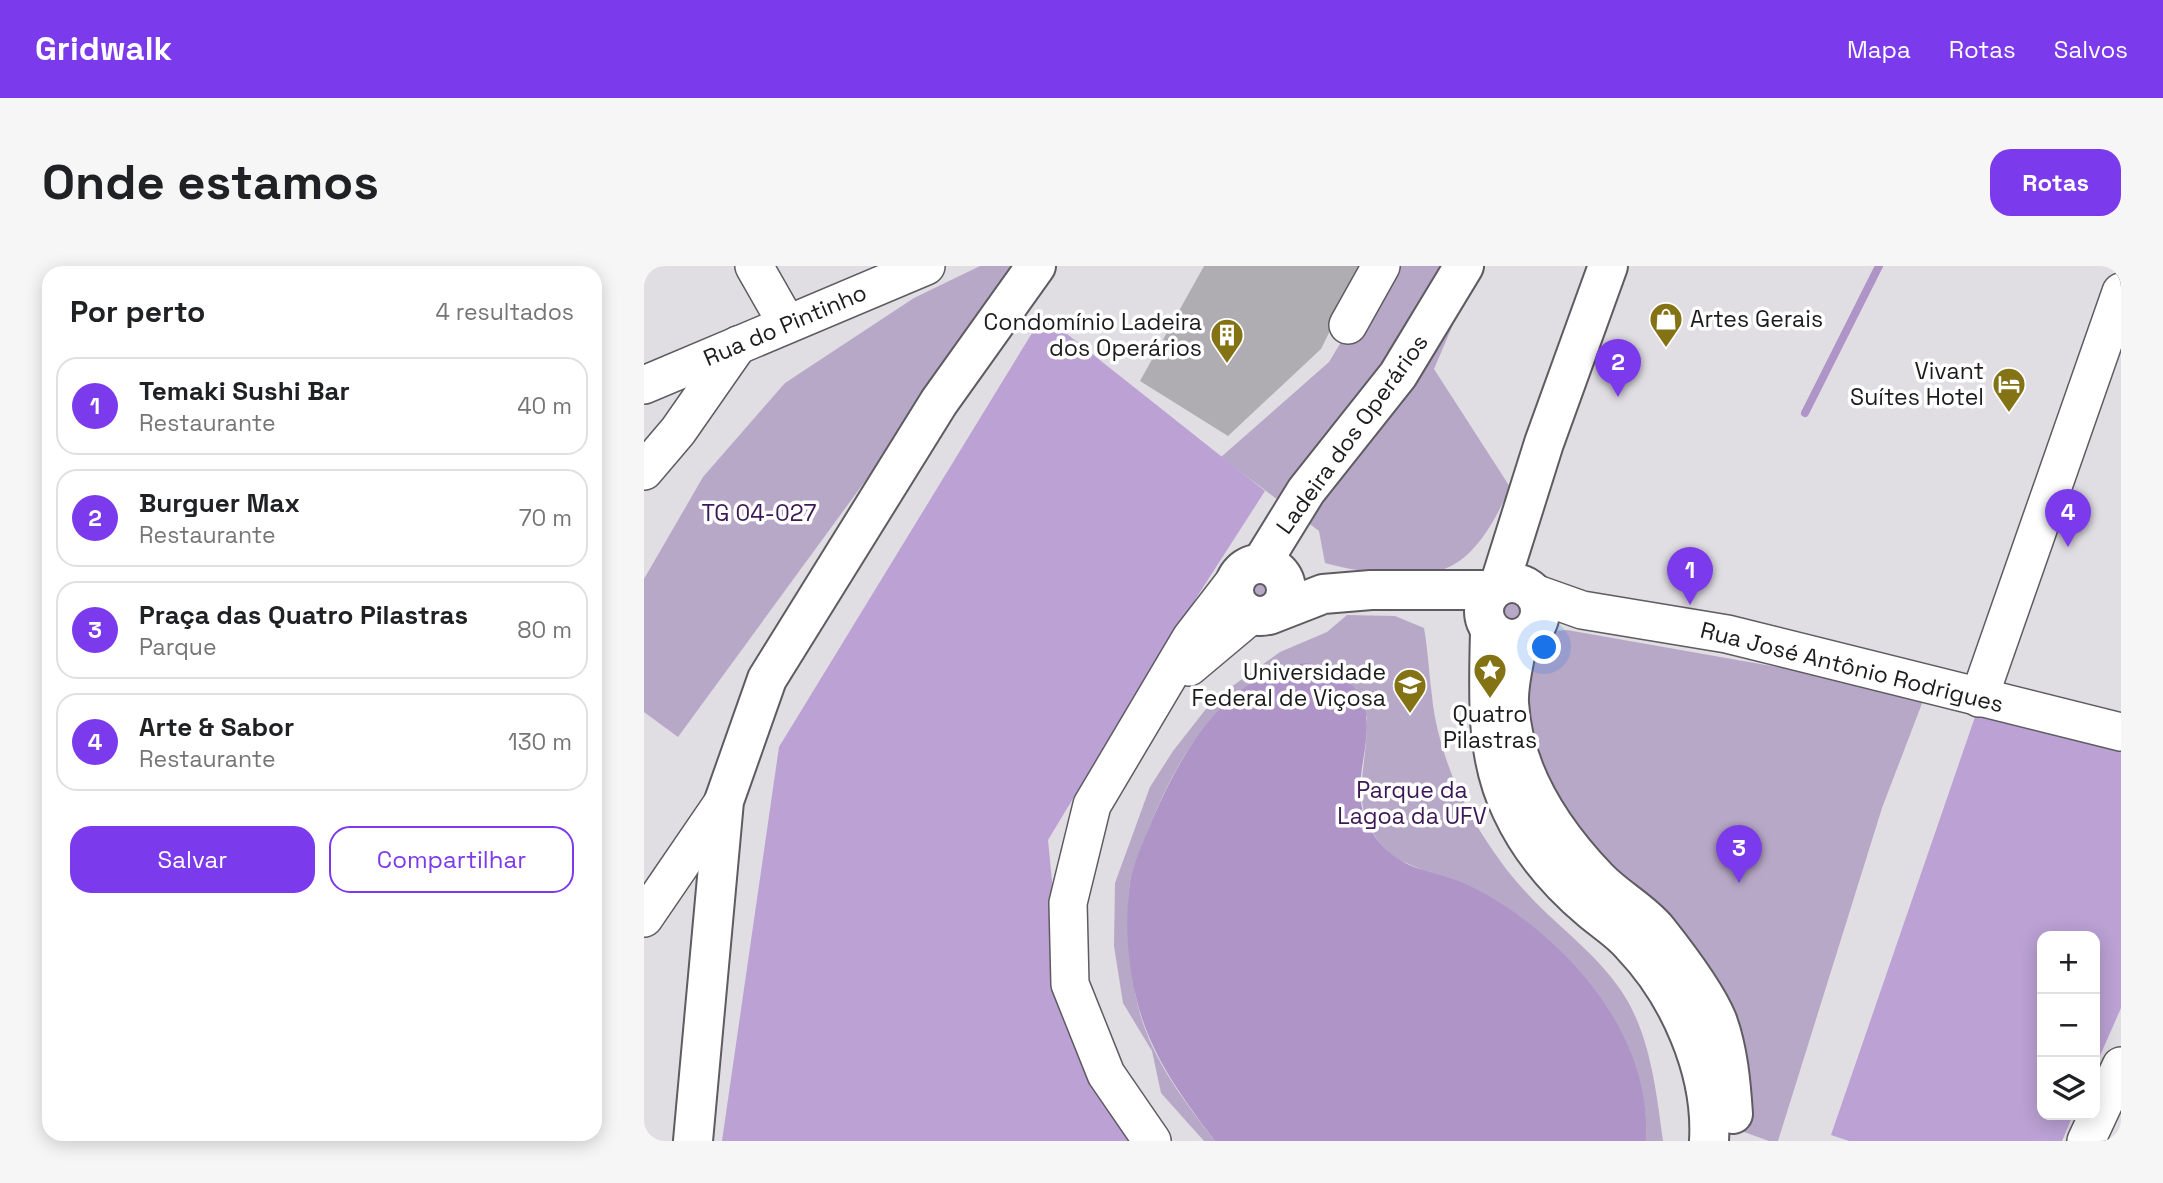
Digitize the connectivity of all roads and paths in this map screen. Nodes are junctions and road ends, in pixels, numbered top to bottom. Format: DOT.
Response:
graph roads {
  1 [pos="754,266"];
  2 [pos="926,266"];
  3 [pos="1036,266"];
  4 [pos="1381,266"];
  5 [pos="1464,266"];
  6 [pos="1608,266"];
  7 [pos="2121,292"];
  8 [pos="786,324"];
  9 [pos="1348,325"];
  10 [pos="738,345"];
  11 [pos="644,385"];
  12 [pos="644,471"];
  13 [pos="1261,591"];
  14 [pos="1510,607"];
  15 [pos="1979,698"];
  16 [pos="2121,732"];
  17 [pos="724,802"];
  18 [pos="644,918"];
  19 [pos="2121,1066"];
  20 [pos="693,1141"];
  21 [pos="1152,1141"];
  22 [pos="1709,1141"];
  23 [pos="1734,1141"];
  24 [pos="2086,1141"];
  1 -- 8 [label="street"];
  2 -- 8 [label="street, Rua do Pintinho"];
  3 -- 17 [label="main road"];
  4 -- 9 [label="street"];
  5 -- 13 [label="main road, Ladeira dos Operários"];
  6 -- 14 [label="main road"];
  7 -- 15 [label="street"];
  8 -- 10 [label="street, Rua do Pintinho"];
  10 -- 11 [label="street, Rua do Pintinho"];
  10 -- 12 [label="street"];
  13 -- 14 [label="main road"];
  13 -- 21 [label="street"];
  14 -- 15 [label="street, Rua José Antônio Rodrigues"];
  14 -- 22 [label="main road"];
  14 -- 23 [label="main road"];
  15 -- 16 [label="street, Rua José Antônio Rodrigues"];
  17 -- 18 [label="street"];
  17 -- 20 [label="main road"];
  19 -- 24 [label="street"];
}
